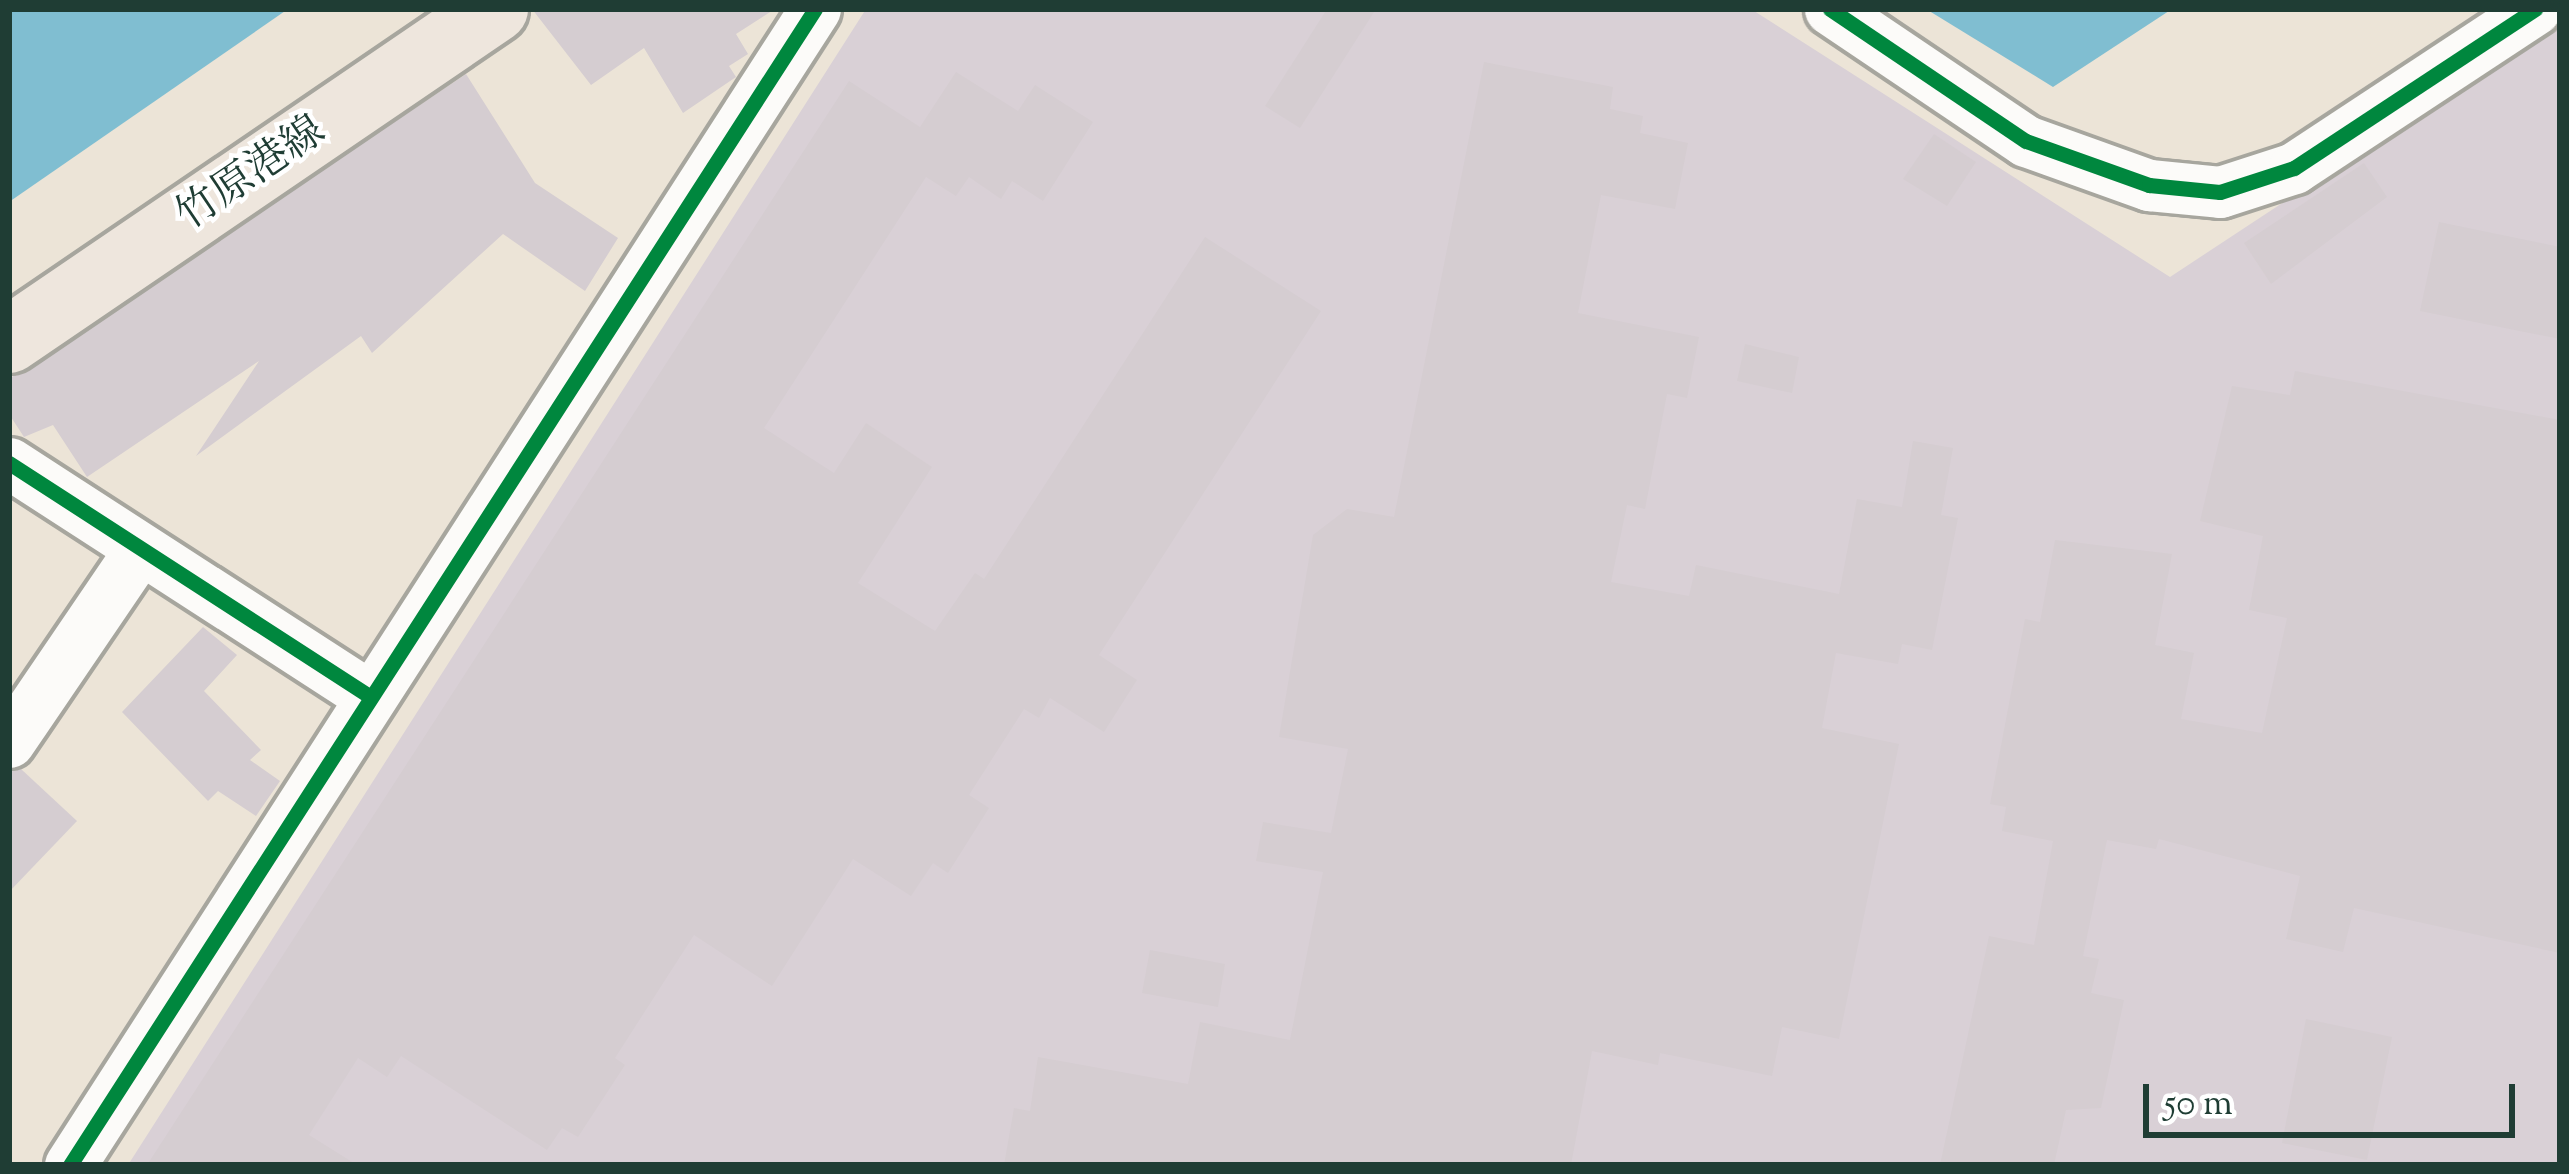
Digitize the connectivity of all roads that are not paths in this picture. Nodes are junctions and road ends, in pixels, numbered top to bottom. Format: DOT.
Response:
graph roads {
  1 [pos="495,9"];
  2 [pos="815,9"];
  3 [pos="1830,9"];
  4 [pos="2536,9"];
  5 [pos="9,340"];
  6 [pos="9,463"];
  7 [pos="138,552"];
  8 [pos="369,696"];
  9 [pos="9,742"];
  10 [pos="70,1165"];
  1 -- 5 [label="main road, 竹原港線"];
  2 -- 8 [label="street"];
  3 -- 4 [label="street"];
  6 -- 7 [label="street"];
  7 -- 8 [label="street"];
  7 -- 9 [label="street"];
  8 -- 10 [label="street"];
}
